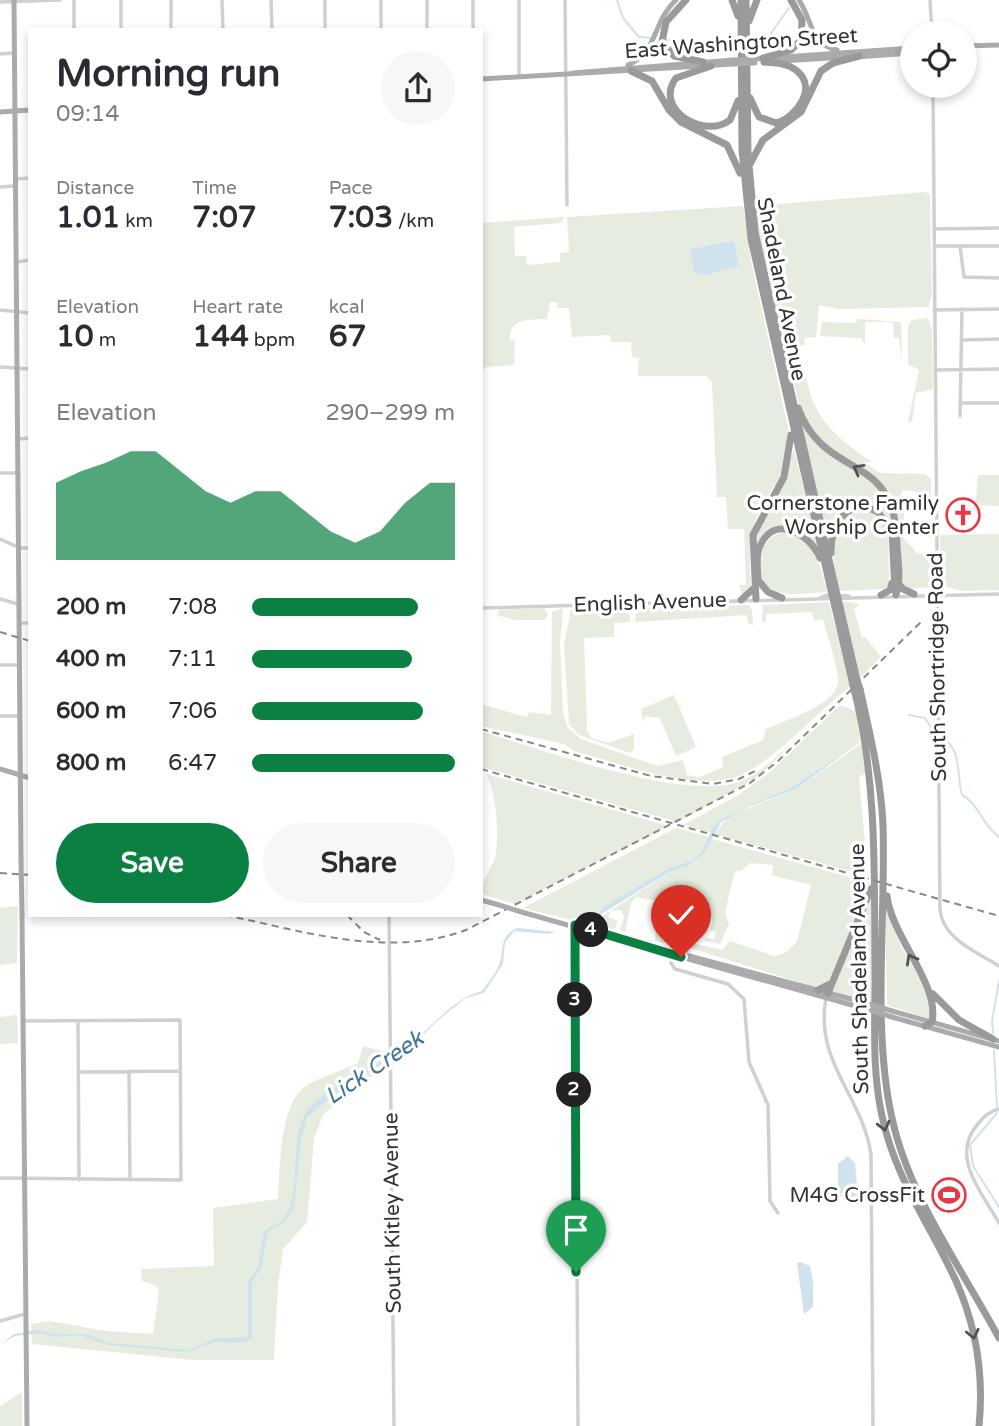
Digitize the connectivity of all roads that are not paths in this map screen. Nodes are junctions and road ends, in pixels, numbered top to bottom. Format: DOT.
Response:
graph roads {
  1 [pos="60,0"];
  2 [pos="74,0"];
  3 [pos="121,0"];
  4 [pos="171,0"];
  5 [pos="222,0"];
  6 [pos="271,0"];
  7 [pos="325,0"];
  8 [pos="381,0"];
  9 [pos="427,0"];
  10 [pos="473,0"];
  11 [pos="519,0"];
  12 [pos="565,0"];
  13 [pos="676,0"];
  14 [pos="686,0"];
  15 [pos="732,0"];
  16 [pos="741,0"];
  17 [pos="746,0"];
  18 [pos="757,0"];
  19 [pos="791,0"];
  20 [pos="799,0"];
  21 [pos="930,0"];
  22 [pos="14,1"];
  23 [pos="0,2"];
  24 [pos="931,21"];
  25 [pos="74,28"];
  26 [pos="121,28"];
  27 [pos="171,28"];
  28 [pos="223,28"];
  29 [pos="271,28"];
  30 [pos="326,28"];
  31 [pos="381,28"];
  32 [pos="427,28"];
  33 [pos="473,28"];
  34 [pos="744,33"];
  35 [pos="999,45"];
  36 [pos="977,46"];
  37 [pos="900,49"];
  38 [pos="847,52"];
  39 [pos="15,53"];
  40 [pos="0,54"];
  41 [pos="900,54"];
  42 [pos="859,56"];
  43 [pos="760,60"];
  44 [pos="703,62"];
  45 [pos="734,62"];
  46 [pos="711,66"];
  47 [pos="628,69"];
  48 [pos="565,73"];
  49 [pos="519,77"];
  50 [pos="744,78"];
  51 [pos="483,79"];
  52 [pos="933,98"];
  53 [pos="28,110"];
  54 [pos="15,111"];
  55 [pos="0,112"];
  56 [pos="749,175"];
  57 [pos="28,178"];
  58 [pos="16,179"];
  59 [pos="744,186"];
  60 [pos="0,187"];
  61 [pos="16,187"];
  62 [pos="567,205"];
  63 [pos="999,228"];
  64 [pos="934,229"];
  65 [pos="934,246"];
  66 [pos="960,246"];
  67 [pos="999,246"];
  68 [pos="28,260"];
  69 [pos="17,262"];
  70 [pos="999,278"];
  71 [pos="962,309"];
  72 [pos="999,309"];
  73 [pos="0,310"];
  74 [pos="934,310"];
  75 [pos="17,313"];
  76 [pos="28,313"];
  77 [pos="999,339"];
  78 [pos="962,340"];
  79 [pos="0,367"];
  80 [pos="18,368"];
  81 [pos="28,369"];
  82 [pos="999,369"];
  83 [pos="935,370"];
  84 [pos="961,370"];
  85 [pos="789,384"];
  86 [pos="960,403"];
  87 [pos="999,403"];
  88 [pos="960,416"];
  89 [pos="792,424"];
  90 [pos="28,438"];
  91 [pos="19,439"];
  92 [pos="0,473"];
  93 [pos="19,473"];
  94 [pos="0,539"];
  95 [pos="20,548"];
  96 [pos="28,548"];
  97 [pos="758,580"];
  98 [pos="832,582"];
  99 [pos="895,582"];
  100 [pos="753,588"];
  101 [pos="914,594"];
  102 [pos="999,594"];
  103 [pos="881,595"];
  104 [pos="897,595"];
  105 [pos="936,595"];
  106 [pos="782,598"];
  107 [pos="0,599"];
  108 [pos="756,599"];
  109 [pos="741,600"];
  110 [pos="21,605"];
  111 [pos="483,608"];
  112 [pos="21,623"];
  113 [pos="28,623"];
  114 [pos="20,665"];
  115 [pos="0,666"];
  116 [pos="856,687"];
  117 [pos="0,716"];
  118 [pos="20,716"];
  119 [pos="0,769"];
  120 [pos="21,775"];
  121 [pos="28,777"];
  122 [pos="883,861"];
  123 [pos="874,864"];
  124 [pos="483,901"];
  125 [pos="389,917"];
  126 [pos="575,925"];
  127 [pos="671,952"];
  128 [pos="999,966"];
  129 [pos="832,981"];
  130 [pos="923,981"];
  131 [pos="818,990"];
  132 [pos="827,995"];
  133 [pos="23,1021"];
  134 [pos="78,1021"];
  135 [pos="929,1024"];
  136 [pos="996,1040"];
  137 [pos="999,1047"];
  138 [pos="129,1071"];
  139 [pos="180,1071"];
  140 [pos="78,1072"];
  141 [pos="999,1109"];
  142 [pos="25,1177"];
  143 [pos="0,1178"];
  144 [pos="130,1180"];
  145 [pos="79,1181"];
  146 [pos="778,1213"];
  147 [pos="999,1223"];
  148 [pos="26,1312"];
  149 [pos="0,1321"];
  150 [pos="999,1338"];
  151 [pos="27,1426"];
  152 [pos="394,1426"];
  153 [pos="578,1426"];
  154 [pos="873,1426"];
  155 [pos="979,1426"];
  1 -- 22 [label="street"];
  2 -- 25 [label="street"];
  3 -- 26 [label="street"];
  4 -- 27 [label="street"];
  5 -- 28 [label="street"];
  6 -- 29 [label="street"];
  7 -- 30 [label="street"];
  8 -- 31 [label="street"];
  9 -- 32 [label="street"];
  10 -- 33 [label="street"];
  11 -- 49 [label="street"];
  12 -- 48 [label="street"];
  13 -- 47 [label="main road"];
  14 -- 44 [label="highway"];
  15 -- 34 [label="highway"];
  16 -- 34 [label="highway, Shadeland Avenue"];
  17 -- 34 [label="highway, Shadeland Avenue"];
  18 -- 34 [label="highway"];
  19 -- 43 [label="highway"];
  20 -- 38 [label="main road"];
  21 -- 24 [label="street"];
  22 -- 23 [label="street"];
  22 -- 39 [label="main road"];
  34 -- 50 [label="highway, Shadeland Avenue"];
  35 -- 36 [label="main road"];
  37 -- 38 [label="main road, East Washington Street"];
  38 -- 43 [label="main road, East Washington Street"];
  39 -- 40 [label="street"];
  39 -- 54 [label="main road"];
  41 -- 42 [label="main road, East Washington Street"];
  42 -- 43 [label="main road, East Washington Street"];
  42 -- 56 [label="highway"];
  43 -- 45 [label="main road, East Washington Street, bridge"];
  43 -- 50 [label="highway"];
  44 -- 45 [label="main road, East Washington Street"];
  44 -- 47 [label="main road, East Washington Street"];
  45 -- 46 [label="main road, East Washington Street"];
  46 -- 47 [label="main road, East Washington Street"];
  46 -- 50 [label="highway"];
  47 -- 48 [label="main road, East Washington Street"];
  47 -- 59 [label="highway"];
  48 -- 49 [label="main road, East Washington Street"];
  48 -- 62 [label="street"];
  49 -- 51 [label="main road, East Washington Street"];
  50 -- 56 [label="highway, Shadeland Avenue"];
  50 -- 59 [label="highway, Shadeland Avenue"];
  52 -- 64 [label="street, South Shortridge Road"];
  53 -- 54 [label="main road"];
  54 -- 55 [label="main road"];
  54 -- 58 [label="main road"];
  56 -- 85 [label="highway, Shadeland Avenue"];
  57 -- 58 [label="street"];
  58 -- 61 [label="main road"];
  59 -- 89 [label="highway, Shadeland Avenue"];
  60 -- 61 [label="street"];
  61 -- 69 [label="main road"];
  63 -- 64 [label="street"];
  64 -- 65 [label="street, South Shortridge Road"];
  65 -- 66 [label="street"];
  65 -- 74 [label="street, South Shortridge Road"];
  66 -- 67 [label="street"];
  66 -- 70 [label="street"];
  68 -- 69 [label="street"];
  69 -- 75 [label="main road"];
  71 -- 72 [label="street"];
  71 -- 74 [label="street"];
  71 -- 78 [label="street"];
  73 -- 75 [label="street"];
  74 -- 83 [label="street, South Shortridge Road"];
  75 -- 76 [label="street"];
  75 -- 80 [label="main road"];
  77 -- 78 [label="street"];
  78 -- 84 [label="street"];
  79 -- 80 [label="street"];
  80 -- 81 [label="street"];
  80 -- 91 [label="main road"];
  82 -- 84 [label="street"];
  83 -- 84 [label="street"];
  83 -- 105 [label="street, South Shortridge Road"];
  84 -- 86 [label="street"];
  85 -- 98 [label="highway, Shadeland Avenue"];
  99 -- 85 [label="highway, one-way"];
  86 -- 87 [label="street"];
  86 -- 88 [label="street"];
  89 -- 98 [label="highway, Shadeland Avenue"];
  89 -- 100 [label="highway"];
  90 -- 91 [label="street"];
  91 -- 93 [label="main road"];
  92 -- 93 [label="street"];
  93 -- 95 [label="main road"];
  94 -- 95 [label="street"];
  95 -- 96 [label="street"];
  95 -- 110 [label="main road"];
  97 -- 98 [label="highway"];
  97 -- 106 [label="highway"];
  97 -- 108 [label="highway"];
  98 -- 99 [label="highway"];
  98 -- 116 [label="highway, South Shadeland Avenue, bridge"];
  99 -- 101 [label="highway"];
  99 -- 103 [label="highway"];
  99 -- 104 [label="highway"];
  100 -- 108 [label="highway"];
  100 -- 109 [label="highway"];
  101 -- 104 [label="street, English Avenue"];
  101 -- 105 [label="street, English Avenue"];
  102 -- 105 [label="street, English Avenue"];
  103 -- 104 [label="street, English Avenue"];
  103 -- 106 [label="street, English Avenue"];
  105 -- 128 [label="street, South Shortridge Road"];
  106 -- 108 [label="street, English Avenue"];
  107 -- 110 [label="street"];
  108 -- 109 [label="street, English Avenue"];
  109 -- 111 [label="street, English Avenue"];
  110 -- 112 [label="main road"];
  112 -- 113 [label="street"];
  112 -- 114 [label="main road"];
  114 -- 115 [label="street"];
  114 -- 118 [label="main road"];
  116 -- 122 [label="highway, South Shadeland Avenue"];
  116 -- 123 [label="highway, South Shadeland Avenue"];
  117 -- 118 [label="street"];
  118 -- 120 [label="main road"];
  119 -- 120 [label="main road"];
  120 -- 121 [label="main road"];
  120 -- 133 [label="main road, bridge"];
  130 -- 122 [label="highway, one-way"];
  122 -- 150 [label="highway, South Shadeland Avenue"];
  123 -- 129 [label="highway"];
  123 -- 155 [label="highway, South Shadeland Avenue, one-way"];
  124 -- 126 [label="main road, bridge"];
  125 -- 152 [label="street, South Kitley Avenue"];
  126 -- 127 [label="main road"];
  126 -- 153 [label="street"];
  127 -- 131 [label="main road"];
  127 -- 132 [label="main road"];
  127 -- 146 [label="street"];
  129 -- 131 [label="highway"];
  129 -- 132 [label="highway"];
  130 -- 135 [label="highway"];
  130 -- 136 [label="highway"];
  131 -- 132 [label="main road"];
  132 -- 135 [label="main road, bridge"];
  132 -- 154 [label="street, South Shadeland Avenue"];
  133 -- 134 [label="street"];
  133 -- 142 [label="main road"];
  134 -- 139 [label="street"];
  134 -- 140 [label="street"];
  135 -- 136 [label="main road"];
  135 -- 137 [label="main road"];
  138 -- 139 [label="street"];
  138 -- 140 [label="street"];
  138 -- 144 [label="street"];
  139 -- 144 [label="street"];
  140 -- 145 [label="street"];
  141 -- 147 [label="street"];
  142 -- 143 [label="street"];
  142 -- 145 [label="street"];
  142 -- 148 [label="main road"];
  144 -- 145 [label="street"];
  148 -- 149 [label="street"];
  148 -- 151 [label="main road"];
}
